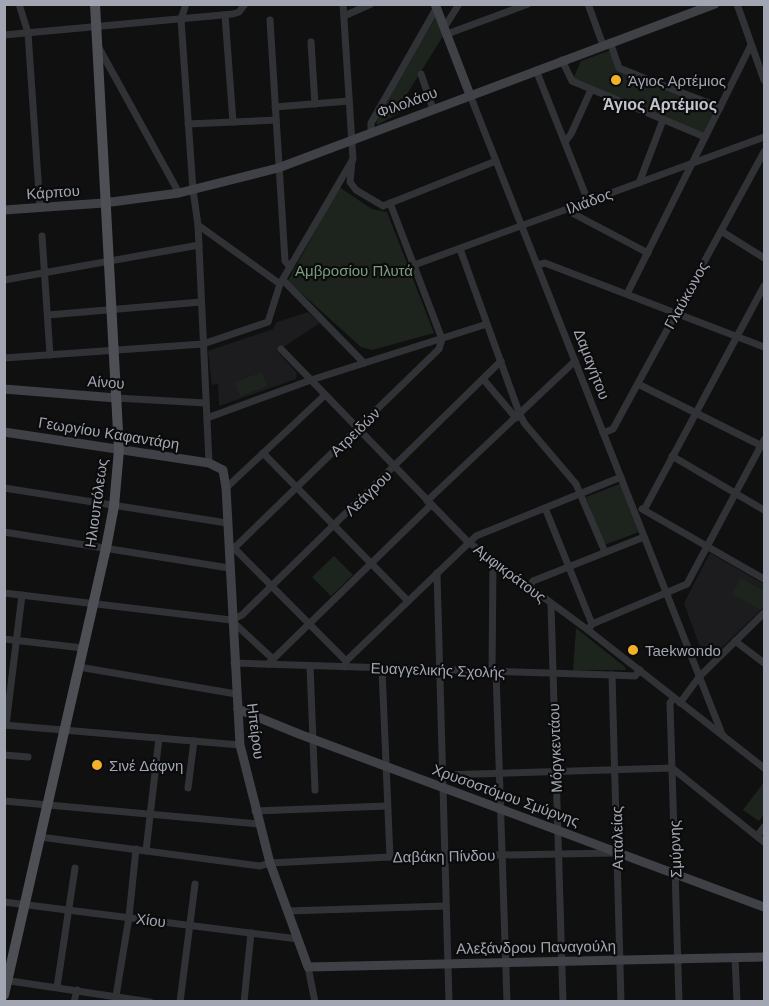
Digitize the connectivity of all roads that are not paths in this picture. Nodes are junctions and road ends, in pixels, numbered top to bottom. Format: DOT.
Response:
graph roads {
  1 [pos="19,4"];
  2 [pos="95,4"];
  3 [pos="186,4"];
  4 [pos="245,4"];
  5 [pos="343,4"];
  6 [pos="371,4"];
  7 [pos="459,4"];
  8 [pos="528,4"];
  9 [pos="588,4"];
  10 [pos="715,4"];
  11 [pos="737,4"];
  12 [pos="436,7"];
  13 [pos="225,15"];
  14 [pos="344,16"];
  15 [pos="181,19"];
  16 [pos="270,20"];
  17 [pos="95,28"];
  18 [pos="445,31"];
  19 [pos="28,33"];
  20 [pos="4,35"];
  21 [pos="310,42"];
  22 [pos="96,43"];
  23 [pos="606,43"];
  24 [pos="752,45"];
  25 [pos="562,60"];
  26 [pos="761,60"];
  27 [pos="536,70"];
  28 [pos="421,74"];
  29 [pos="765,80"];
  30 [pos="591,90"];
  31 [pos="470,95"];
  32 [pos="349,101"];
  33 [pos="315,104"];
  34 [pos="275,107"];
  35 [pos="720,108"];
  36 [pos="433,109"];
  37 [pos="276,120"];
  38 [pos="663,120"];
  39 [pos="233,122"];
  40 [pos="188,124"];
  41 [pos="371,131"];
  42 [pos="705,137"];
  43 [pos="765,137"];
  44 [pos="352,139"];
  45 [pos="565,142"];
  46 [pos="765,152"];
  47 [pos="352,159"];
  48 [pos="496,161"];
  49 [pos="692,163"];
  50 [pos="278,168"];
  51 [pos="639,183"];
  52 [pos="193,190"];
  53 [pos="179,193"];
  54 [pos="588,201"];
  55 [pos="104,203"];
  56 [pos="390,203"];
  57 [pos="40,208"];
  58 [pos="568,208"];
  59 [pos="4,210"];
  60 [pos="198,225"];
  61 [pos="522,225"];
  62 [pos="721,231"];
  63 [pos="42,236"];
  64 [pos="199,245"];
  65 [pos="460,249"];
  66 [pos="648,253"];
  67 [pos="765,258"];
  68 [pos="108,262"];
  69 [pos="414,265"];
  70 [pos="537,265"];
  71 [pos="290,267"];
  72 [pos="45,274"];
  73 [pos="4,280"];
  74 [pos="281,282"];
  75 [pos="765,286"];
  76 [pos="627,294"];
  77 [pos="201,302"];
  78 [pos="111,309"];
  79 [pos="676,313"];
  80 [pos="48,315"];
  81 [pos="487,324"];
  82 [pos="736,336"];
  83 [pos="442,339"];
  84 [pos="203,344"];
  85 [pos="765,347"];
  86 [pos="281,349"];
  87 [pos="113,351"];
  88 [pos="50,355"];
  89 [pos="4,358"];
  90 [pos="501,361"];
  91 [pos="575,361"];
  92 [pos="364,363"];
  93 [pos="483,379"];
  94 [pos="311,380"];
  95 [pos="638,384"];
  96 [pos="4,389"];
  97 [pos="325,395"];
  98 [pos="116,398"];
  99 [pos="206,404"];
  100 [pos="695,412"];
  101 [pos="518,416"];
  102 [pos="207,418"];
  103 [pos="358,429"];
  104 [pos="4,432"];
  105 [pos="603,434"];
  106 [pos="764,442"];
  107 [pos="119,450"];
  108 [pos="263,453"];
  109 [pos="672,456"];
  110 [pos="209,463"];
  111 [pos="395,467"];
  112 [pos="621,477"];
  113 [pos="4,488"];
  114 [pos="226,488"];
  115 [pos="296,489"];
  116 [pos="581,493"];
  117 [pos="737,495"];
  118 [pos="429,503"];
  119 [pos="114,506"];
  120 [pos="545,508"];
  121 [pos="633,508"];
  122 [pos="644,510"];
  123 [pos="765,510"];
  124 [pos="227,523"];
  125 [pos="333,526"];
  126 [pos="4,532"];
  127 [pos="644,537"];
  128 [pos="467,541"];
  129 [pos="709,547"];
  130 [pos="106,548"];
  131 [pos="231,551"];
  132 [pos="605,552"];
  133 [pos="493,562"];
  134 [pos="369,564"];
  135 [pos="568,566"];
  136 [pos="229,567"];
  137 [pos="437,573"];
  138 [pos="765,579"];
  139 [pos="272,586"];
  140 [pos="528,588"];
  141 [pos="4,593"];
  142 [pos="667,594"];
  143 [pos="22,595"];
  144 [pos="408,601"];
  145 [pos="93,604"];
  146 [pos="551,604"];
  147 [pos="765,613"];
  148 [pos="231,620"];
  149 [pos="309,623"];
  150 [pos="590,627"];
  151 [pos="4,639"];
  152 [pos="17,640"];
  153 [pos="735,640"];
  154 [pos="83,648"];
  155 [pos="270,661"];
  156 [pos="234,663"];
  157 [pos="765,663"];
  158 [pos="345,664"];
  159 [pos="310,666"];
  160 [pos="79,667"];
  161 [pos="382,669"];
  162 [pos="439,670"];
  163 [pos="640,670"];
  164 [pos="494,672"];
  165 [pos="553,674"];
  166 [pos="612,675"];
  167 [pos="699,677"];
  168 [pos="236,694"];
  169 [pos="677,700"];
  170 [pos="237,709"];
  171 [pos="5,725"];
  172 [pos="64,730"];
  173 [pos="722,734"];
  174 [pos="159,738"];
  175 [pos="313,740"];
  176 [pos="194,741"];
  177 [pos="240,745"];
  178 [pos="4,755"];
  179 [pos="28,757"];
  180 [pos="385,766"];
  181 [pos="672,768"];
  182 [pos="764,768"];
  183 [pos="616,770"];
  184 [pos="556,772"];
  185 [pos="500,774"];
  186 [pos="442,775"];
  187 [pos="188,788"];
  188 [pos="442,788"];
  189 [pos="315,790"];
  190 [pos="4,801"];
  191 [pos="47,805"];
  192 [pos="387,806"];
  193 [pos="501,809"];
  194 [pos="255,811"];
  195 [pos="149,814"];
  196 [pos="258,824"];
  197 [pos="765,827"];
  198 [pos="558,831"];
  199 [pos="757,836"];
  200 [pos="40,837"];
  201 [pos="765,842"];
  202 [pos="136,849"];
  203 [pos="146,850"];
  204 [pos="618,853"];
  205 [pos="502,854"];
  206 [pos="559,854"];
  207 [pos="444,855"];
  208 [pos="390,857"];
  209 [pos="270,863"];
  210 [pos="75,867"];
  211 [pos="675,874"];
  212 [pos="195,884"];
  213 [pos="4,902"];
  214 [pos="25,904"];
  215 [pos="446,906"];
  216 [pos="764,906"];
  217 [pos="70,910"];
  218 [pos="288,911"];
  219 [pos="129,917"];
  220 [pos="190,925"];
  221 [pos="251,933"];
  222 [pos="298,939"];
  223 [pos="735,957"];
  224 [pos="765,957"];
  225 [pos="678,959"];
  226 [pos="620,960"];
  227 [pos="562,962"];
  228 [pos="506,963"];
  229 [pos="448,964"];
  230 [pos="308,967"];
  231 [pos="6,980"];
  232 [pos="57,987"];
  233 [pos="76,990"];
  234 [pos="4,995"];
  235 [pos="116,996"];
  236 [pos="74,1002"];
  237 [pos="150,1002"];
  238 [pos="180,1002"];
  239 [pos="244,1002"];
  240 [pos="315,1002"];
  241 [pos="449,1002"];
  242 [pos="507,1002"];
  243 [pos="563,1002"];
  244 [pos="621,1002"];
  245 [pos="680,1002"];
  246 [pos="737,1002"];
  1 -- 19 [label="street"];
  2 -- 17 [label="main road, Ηλιουπόλεως"];
  3 -- 15 [label="street"];
  4 -- 13 [label="street"];
  5 -- 14 [label="street"];
  6 -- 14 [label="street"];
  7 -- 18 [label="street"];
  8 -- 18 [label="street"];
  9 -- 23 [label="street"];
  10 -- 23 [label="street, Φιλολάου"];
  11 -- 24 [label="street"];
  12 -- 18 [label="street, Δαμαγήτου"];
  12 -- 41 [label="street"];
  13 -- 15 [label="street"];
  13 -- 39 [label="street"];
  14 -- 32 [label="street"];
  15 -- 17 [label="street"];
  15 -- 40 [label="street"];
  16 -- 34 [label="street"];
  17 -- 19 [label="street"];
  17 -- 22 [label="main road, Ηλιουπόλεως"];
  18 -- 31 [label="street, Δαμαγήτου"];
  19 -- 20 [label="street"];
  19 -- 57 [label="street"];
  21 -- 33 [label="street"];
  22 -- 53 [label="street"];
  22 -- 55 [label="main road, Ηλιουπόλεως"];
  23 -- 25 [label="street, Φιλολάου"];
  23 -- 35 [label="street"];
  24 -- 26 [label="street"];
  24 -- 35 [label="street"];
  25 -- 27 [label="street, Φιλολάου"];
  25 -- 30 [label="street"];
  26 -- 29 [label="street"];
  27 -- 31 [label="street, Φιλολάου"];
  27 -- 45 [label="street"];
  28 -- 36 [label="street"];
  30 -- 38 [label="street"];
  30 -- 45 [label="street"];
  31 -- 36 [label="street, Φιλολάου"];
  31 -- 48 [label="street, Δαμαγήτου"];
  32 -- 33 [label="street"];
  32 -- 44 [label="street"];
  33 -- 34 [label="street"];
  34 -- 37 [label="street"];
  35 -- 42 [label="street"];
  36 -- 41 [label="street, Φιλολάου"];
  37 -- 39 [label="street"];
  37 -- 50 [label="street"];
  38 -- 42 [label="street"];
  38 -- 51 [label="street"];
  39 -- 40 [label="street"];
  40 -- 52 [label="street"];
  41 -- 44 [label="street, Φιλολάου"];
  42 -- 49 [label="street"];
  43 -- 49 [label="street, Ιλιάδος"];
  44 -- 47 [label="street"];
  44 -- 50 [label="street, Φιλολάου"];
  45 -- 54 [label="street"];
  46 -- 62 [label="street, Γλαύκωνος"];
  47 -- 56 [label="street"];
  47 -- 71 [label="street"];
  48 -- 56 [label="street"];
  48 -- 61 [label="street, Δαμαγήτου"];
  49 -- 51 [label="street, Ιλιάδος"];
  49 -- 66 [label="street"];
  50 -- 52 [label="street, Φιλολάου"];
  50 -- 71 [label="street"];
  51 -- 54 [label="street, Ιλιάδος"];
  52 -- 53 [label="street, Φιλολάου"];
  52 -- 60 [label="street"];
  53 -- 55 [label="street, Φιλολάου"];
  54 -- 58 [label="street, Ιλιάδος"];
  55 -- 57 [label="street, Κάρπου"];
  55 -- 68 [label="main road, Ηλιουπόλεως"];
  56 -- 69 [label="street"];
  57 -- 59 [label="street, Κάρπου"];
  58 -- 61 [label="street, Ιλιάδος"];
  58 -- 66 [label="street"];
  60 -- 64 [label="street"];
  60 -- 74 [label="street"];
  61 -- 65 [label="street, Ιλιάδος"];
  61 -- 70 [label="street, Δαμαγήτου"];
  62 -- 67 [label="street"];
  62 -- 79 [label="street, Γλαύκωνος"];
  63 -- 72 [label="street"];
  64 -- 68 [label="street"];
  64 -- 77 [label="street"];
  65 -- 69 [label="street, Ιλιάδος"];
  65 -- 81 [label="street"];
  66 -- 76 [label="street"];
  68 -- 72 [label="street"];
  68 -- 78 [label="main road, Ηλιουπόλεως"];
  69 -- 83 [label="street"];
  70 -- 76 [label="street"];
  70 -- 91 [label="street, Δαμαγήτου"];
  71 -- 74 [label="street"];
  72 -- 73 [label="street"];
  72 -- 80 [label="street"];
  74 -- 84 [label="street"];
  74 -- 92 [label="street"];
  75 -- 82 [label="street"];
  76 -- 79 [label="street"];
  77 -- 78 [label="street"];
  77 -- 84 [label="street"];
  78 -- 80 [label="street"];
  78 -- 87 [label="main road, Ηλιουπόλεως"];
  79 -- 82 [label="street"];
  79 -- 95 [label="street, Γλαύκωνος"];
  80 -- 88 [label="street"];
  81 -- 83 [label="street"];
  81 -- 90 [label="street"];
  82 -- 85 [label="street"];
  82 -- 100 [label="street"];
  83 -- 92 [label="street"];
  83 -- 103 [label="street, Ατρειδών"];
  84 -- 87 [label="street"];
  84 -- 99 [label="street"];
  86 -- 94 [label="street, Αμφικράτους"];
  87 -- 88 [label="street"];
  87 -- 98 [label="main road, Ηλιουπόλεως"];
  88 -- 89 [label="street"];
  90 -- 93 [label="street, Λεάγρου"];
  90 -- 101 [label="street"];
  91 -- 101 [label="street"];
  91 -- 105 [label="street, Δαμαγήτου"];
  92 -- 94 [label="street"];
  93 -- 101 [label="street"];
  93 -- 111 [label="street, Λεάγρου"];
  94 -- 97 [label="street, Αμφικράτους"];
  94 -- 102 [label="street"];
  95 -- 100 [label="street"];
  95 -- 105 [label="street, Γλαύκωνος"];
  96 -- 98 [label="street, Αίνου"];
  97 -- 103 [label="street, Αμφικράτους"];
  97 -- 108 [label="street"];
  98 -- 99 [label="street, Αίνου"];
  98 -- 107 [label="main road, Ηλιουπόλεως"];
  99 -- 102 [label="street"];
  100 -- 106 [label="street"];
  100 -- 109 [label="street"];
  101 -- 116 [label="street"];
  101 -- 118 [label="street"];
  102 -- 110 [label="street"];
  103 -- 111 [label="street, Αμφικράτους"];
  103 -- 115 [label="street, Ατρειδών"];
  104 -- 107 [label="street, Γεωργίου Καφαντάρη"];
  105 -- 112 [label="street, Δαμαγήτου"];
  106 -- 117 [label="street"];
  107 -- 110 [label="street, Γεωργίου Καφαντάρη"];
  107 -- 119 [label="main road, Ηλιουπόλεως"];
  108 -- 114 [label="street"];
  108 -- 115 [label="street"];
  109 -- 117 [label="street"];
  109 -- 122 [label="street"];
  110 -- 114 [label="street, Ηπείρου"];
  111 -- 118 [label="street, Αμφικράτους"];
  111 -- 125 [label="street, Λεάγρου"];
  112 -- 116 [label="street"];
  112 -- 121 [label="street, Δαμαγήτου"];
  113 -- 119 [label="street"];
  114 -- 124 [label="street, Ηπείρου"];
  115 -- 125 [label="street"];
  115 -- 131 [label="street, Ατρειδών"];
  116 -- 120 [label="street"];
  116 -- 132 [label="street"];
  117 -- 123 [label="street"];
  117 -- 129 [label="street"];
  118 -- 128 [label="street, Αμφικράτους"];
  118 -- 134 [label="street"];
  119 -- 124 [label="street"];
  119 -- 130 [label="main road, Ηλιουπόλεως"];
  120 -- 128 [label="street"];
  120 -- 135 [label="street"];
  121 -- 122 [label="street"];
  121 -- 127 [label="street, Δαμαγήτου"];
  122 -- 129 [label="street"];
  124 -- 131 [label="street, Ηπείρου"];
  125 -- 134 [label="street"];
  125 -- 139 [label="street, Λεάγρου"];
  126 -- 130 [label="street"];
  127 -- 132 [label="street"];
  127 -- 142 [label="street, Δαμαγήτου"];
  128 -- 133 [label="street, Αμφικράτους"];
  128 -- 137 [label="street"];
  129 -- 138 [label="street"];
  129 -- 142 [label="street"];
  130 -- 136 [label="street"];
  130 -- 145 [label="main road, Ηλιουπόλεως"];
  131 -- 136 [label="street, Ηπείρου"];
  131 -- 139 [label="street"];
  132 -- 135 [label="street"];
  133 -- 140 [label="street, Αμφικράτους"];
  133 -- 164 [label="street"];
  134 -- 144 [label="street"];
  134 -- 149 [label="street"];
  135 -- 140 [label="street"];
  135 -- 150 [label="street"];
  136 -- 148 [label="street, Ηπείρου"];
  137 -- 144 [label="street"];
  137 -- 162 [label="street"];
  139 -- 148 [label="street, Λεάγρου"];
  139 -- 149 [label="street"];
  140 -- 146 [label="street, Αμφικράτους"];
  141 -- 143 [label="street"];
  142 -- 150 [label="street"];
  142 -- 167 [label="street, Δαμαγήτου"];
  143 -- 145 [label="street"];
  143 -- 152 [label="street"];
  144 -- 158 [label="street"];
  145 -- 148 [label="street"];
  145 -- 154 [label="main road, Ηλιουπόλεως"];
  146 -- 150 [label="street, Αμφικράτους"];
  146 -- 165 [label="street, Μόργκεντάου"];
  147 -- 153 [label="street"];
  148 -- 155 [label="street"];
  148 -- 156 [label="street, Ηπείρου"];
  149 -- 155 [label="street"];
  149 -- 158 [label="street"];
  150 -- 163 [label="street, Αμφικράτους"];
  151 -- 152 [label="street"];
  152 -- 154 [label="street"];
  152 -- 171 [label="street"];
  153 -- 157 [label="street"];
  153 -- 167 [label="street"];
  154 -- 160 [label="main road, Ηλιουπόλεως"];
  155 -- 156 [label="street, Ευαγγελικής Σχολής"];
  155 -- 159 [label="street, Ευαγγελικής Σχολής"];
  156 -- 168 [label="street, Ηπείρου"];
  158 -- 159 [label="street, Ευαγγελικής Σχολής"];
  158 -- 161 [label="street, Ευαγγελικής Σχολής"];
  159 -- 175 [label="street"];
  160 -- 168 [label="street"];
  160 -- 172 [label="main road, Ηλιουπόλεως"];
  161 -- 162 [label="street, Ευαγγελικής Σχολής"];
  161 -- 180 [label="street"];
  162 -- 164 [label="street, Ευαγγελικής Σχολής"];
  162 -- 186 [label="street"];
  163 -- 166 [label="street, Ευαγγελικής Σχολής"];
  163 -- 169 [label="street, Αμφικράτους"];
  164 -- 165 [label="street, Ευαγγελικής Σχολής"];
  164 -- 185 [label="street"];
  165 -- 166 [label="street, Ευαγγελικής Σχολής"];
  165 -- 184 [label="street, Μόργκεντάου"];
  166 -- 183 [label="street, Ατταλείας"];
  167 -- 169 [label="street"];
  167 -- 173 [label="street, Δαμαγήτου"];
  168 -- 170 [label="street, Ηπείρου"];
  169 -- 173 [label="street, Αμφικράτους"];
  169 -- 181 [label="street, Σμύρνης"];
  170 -- 175 [label="street, Χρυσοστόμου Σμύρνης"];
  170 -- 177 [label="street, Ηπείρου"];
  171 -- 172 [label="street"];
  172 -- 174 [label="street"];
  172 -- 191 [label="main road, Ηλιουπόλεως"];
  173 -- 182 [label="street, Αμφικράτους"];
  174 -- 176 [label="street"];
  174 -- 195 [label="street"];
  175 -- 180 [label="street, Χρυσοστόμου Σμύρνης"];
  175 -- 189 [label="street"];
  176 -- 177 [label="street"];
  176 -- 187 [label="street"];
  177 -- 194 [label="street, Ηπείρου"];
  178 -- 179 [label="street"];
  180 -- 188 [label="street, Χρυσοστόμου Σμύρνης"];
  180 -- 192 [label="street"];
  181 -- 183 [label="street"];
  181 -- 199 [label="street"];
  181 -- 211 [label="street, Σμύρνης"];
  183 -- 184 [label="street"];
  183 -- 204 [label="street, Ατταλείας"];
  184 -- 185 [label="street"];
  184 -- 198 [label="street, Μόργκεντάου"];
  185 -- 186 [label="street"];
  185 -- 193 [label="street"];
  186 -- 188 [label="street"];
  188 -- 193 [label="street, Χρυσοστόμου Σμύρνης"];
  188 -- 207 [label="street"];
  190 -- 191 [label="street"];
  191 -- 195 [label="street"];
  191 -- 200 [label="main road, Ηλιουπόλεως"];
  192 -- 194 [label="street"];
  192 -- 208 [label="street"];
  193 -- 198 [label="street, Χρυσοστόμου Σμύρνης"];
  193 -- 205 [label="street"];
  194 -- 196 [label="street, Ηπείρου"];
  195 -- 196 [label="street"];
  195 -- 203 [label="street"];
  196 -- 209 [label="street, Ηπείρου"];
  197 -- 199 [label="street"];
  198 -- 204 [label="street, Χρυσοστόμου Σμύρνης"];
  198 -- 206 [label="street, Μόργκεντάου"];
  199 -- 201 [label="street"];
  200 -- 202 [label="street, Δαβάκη Πίνδου"];
  200 -- 214 [label="main road, Ηλιουπόλεως"];
  202 -- 203 [label="street, Δαβάκη Πίνδου"];
  202 -- 219 [label="street"];
  203 -- 209 [label="street, Δαβάκη Πίνδου"];
  204 -- 206 [label="street, Δαβάκη Πίνδου"];
  204 -- 211 [label="street, Χρυσοστόμου Σμύρνης"];
  204 -- 226 [label="street, Ατταλείας"];
  205 -- 206 [label="street, Δαβάκη Πίνδου"];
  205 -- 207 [label="street, Δαβάκη Πίνδου"];
  205 -- 228 [label="street"];
  206 -- 227 [label="street, Μόργκεντάου"];
  207 -- 208 [label="street, Δαβάκη Πίνδου"];
  207 -- 215 [label="street"];
  208 -- 209 [label="street, Δαβάκη Πίνδου"];
  209 -- 218 [label="street, Ηπείρου"];
  210 -- 217 [label="street"];
  211 -- 216 [label="street, Χρυσοστόμου Σμύρνης"];
  211 -- 225 [label="street, Σμύρνης"];
  212 -- 220 [label="street"];
  213 -- 214 [label="street, Χίου"];
  214 -- 217 [label="street, Χίου"];
  214 -- 231 [label="main road, Ηλιουπόλεως"];
  215 -- 218 [label="street"];
  215 -- 229 [label="street"];
  217 -- 219 [label="street, Χίου"];
  217 -- 232 [label="street"];
  218 -- 222 [label="street, Ηπείρου"];
  219 -- 220 [label="street, Χίου"];
  219 -- 235 [label="street"];
  220 -- 221 [label="street, Χίου"];
  220 -- 238 [label="street"];
  221 -- 222 [label="street, Χίου"];
  221 -- 239 [label="street"];
  222 -- 230 [label="street, Ηπείρου"];
  223 -- 224 [label="street, Αλεξάνδρου Παναγούλη"];
  223 -- 225 [label="street, Αλεξάνδρου Παναγούλη"];
  223 -- 246 [label="street"];
  225 -- 226 [label="street, Αλεξάνδρου Παναγούλη"];
  225 -- 245 [label="street, Σμύρνης"];
  226 -- 227 [label="street, Αλεξάνδρου Παναγούλη"];
  226 -- 244 [label="street, Ατταλείας"];
  227 -- 228 [label="street, Αλεξάνδρου Παναγούλη"];
  227 -- 243 [label="street, Μόργκεντάου"];
  228 -- 229 [label="street, Αλεξάνδρου Παναγούλη"];
  228 -- 242 [label="street"];
  229 -- 230 [label="street, Αλεξάνδρου Παναγούλη"];
  229 -- 241 [label="street"];
  230 -- 240 [label="street, Ηπείρου"];
  231 -- 232 [label="street"];
  231 -- 234 [label="main road, Ηλιουπόλεως"];
  232 -- 233 [label="street"];
  233 -- 235 [label="street"];
  233 -- 236 [label="street"];
  235 -- 237 [label="street"];
}
